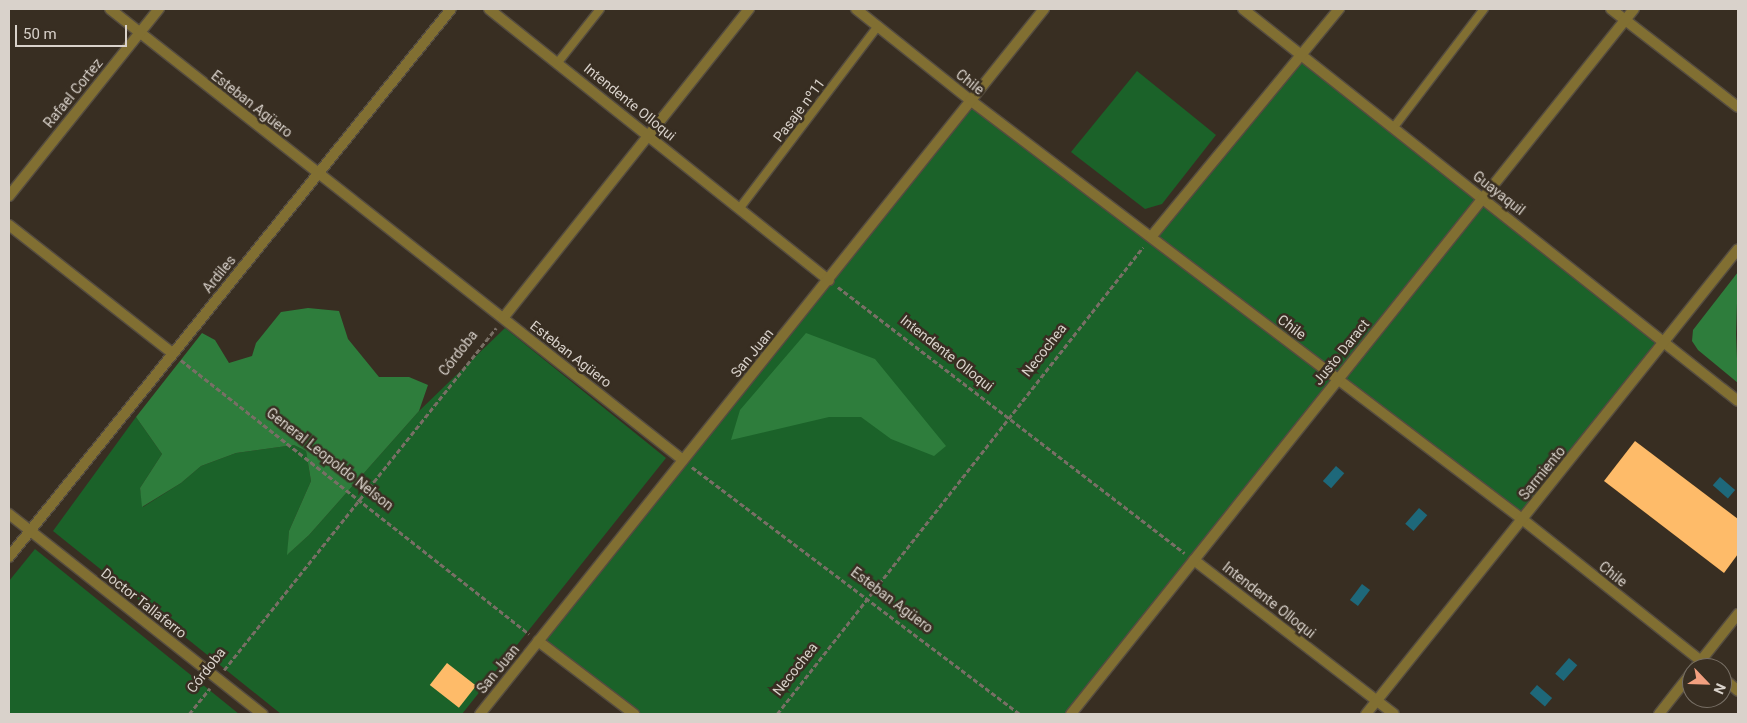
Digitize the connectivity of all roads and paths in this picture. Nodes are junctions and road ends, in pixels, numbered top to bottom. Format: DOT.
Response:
graph roads {
  1 [pos="110,9"];
  2 [pos="159,9"];
  3 [pos="451,9"];
  4 [pos="489,9"];
  5 [pos="600,9"];
  6 [pos="749,9"];
  7 [pos="856,9"];
  8 [pos="1044,9"];
  9 [pos="1242,9"];
  10 [pos="1340,9"];
  11 [pos="1484,9"];
  12 [pos="1611,9"];
  13 [pos="1634,9"];
  14 [pos="1625,20"];
  15 [pos="878,26"];
  16 [pos="140,32"];
  17 [pos="1301,56"];
  18 [pos="559,62"];
  19 [pos="970,100"];
  20 [pos="1738,107"];
  21 [pos="1394,127"];
  22 [pos="649,134"];
  23 [pos="318,173"];
  24 [pos="9,196"];
  25 [pos="1484,199"];
  26 [pos="739,209"];
  27 [pos="9,226"];
  28 [pos="1151,237"];
  29 [pos="1738,249"];
  30 [pos="829,280"];
  31 [pos="504,317"];
  32 [pos="1665,342"];
  33 [pos="172,353"];
  34 [pos="1338,379"];
  35 [pos="1738,401"];
  36 [pos="1009,418"];
  37 [pos="683,460"];
  38 [pos="359,500"];
  39 [pos="9,514"];
  40 [pos="1522,519"];
  41 [pos="30,530"];
  42 [pos="9,557"];
  43 [pos="1194,560"];
  44 [pos="867,599"];
  45 [pos="1738,614"];
  46 [pos="538,641"];
  47 [pos="1691,658"];
  48 [pos="1703,658"];
  49 [pos="217,679"];
  50 [pos="1682,685"];
  51 [pos="1377,701"];
  52 [pos="189,714"];
  53 [pos="262,714"];
  54 [pos="480,714"];
  55 [pos="634,714"];
  56 [pos="777,714"];
  57 [pos="1020,714"];
  58 [pos="1071,714"];
  59 [pos="1366,714"];
  60 [pos="1394,714"];
  61 [pos="1659,714"];
  1 -- 16 [label="street, Esteban Agüero"];
  2 -- 16 [label="street, Rafael Cortez"];
  3 -- 23 [label="street, Ardiles"];
  4 -- 18 [label="street, Intendente Olloqui"];
  5 -- 18 [label="lane"];
  6 -- 22 [label="street"];
  7 -- 15 [label="street, Chile"];
  8 -- 19 [label="street, San Juan"];
  9 -- 17 [label="street, Guayaquil"];
  10 -- 17 [label="street"];
  11 -- 21 [label="lane"];
  12 -- 14 [label="street"];
  13 -- 14 [label="street, Justo Daract"];
  14 -- 20 [label="street"];
  14 -- 25 [label="street, Justo Daract"];
  15 -- 19 [label="street, Chile"];
  15 -- 26 [label="lane, Pasaje nº11"];
  16 -- 23 [label="street, Esteban Agüero"];
  16 -- 24 [label="street, Rafael Cortez"];
  17 -- 21 [label="street, Guayaquil"];
  17 -- 28 [label="street"];
  18 -- 22 [label="street, Intendente Olloqui"];
  19 -- 28 [label="street, Chile"];
  19 -- 30 [label="street, San Juan"];
  21 -- 25 [label="street, Guayaquil"];
  22 -- 26 [label="street, Intendente Olloqui"];
  22 -- 31 [label="street"];
  23 -- 31 [label="street, Esteban Agüero"];
  23 -- 33 [label="street, Ardiles"];
  25 -- 32 [label="street, Guayaquil"];
  25 -- 34 [label="street, Justo Daract"];
  26 -- 30 [label="street, Intendente Olloqui"];
  27 -- 33 [label="street"];
  28 -- 34 [label="street, Chile"];
  28 -- 36 [label="path, Necochea"];
  29 -- 32 [label="street, Sarmiento"];
  30 -- 36 [label="path, Intendente Olloqui"];
  30 -- 37 [label="street, San Juan"];
  31 -- 37 [label="street, Esteban Agüero"];
  31 -- 38 [label="path, Córdoba"];
  32 -- 35 [label="street, Guayaquil"];
  32 -- 40 [label="street, Sarmiento"];
  33 -- 38 [label="path, General Leopoldo Nelson"];
  33 -- 41 [label="street, Ardiles"];
  34 -- 40 [label="street, Chile"];
  34 -- 43 [label="street, Justo Daract"];
  36 -- 43 [label="path, Intendente Olloqui"];
  36 -- 44 [label="path, Necochea"];
  37 -- 44 [label="path, Esteban Agüero"];
  37 -- 46 [label="street, San Juan"];
  38 -- 46 [label="path, General Leopoldo Nelson"];
  38 -- 49 [label="path, Córdoba"];
  39 -- 41 [label="street, Doctor Tallaferro"];
  40 -- 47 [label="street, Chile"];
  40 -- 51 [label="street, Sarmiento"];
  41 -- 42 [label="street, Ardiles"];
  41 -- 49 [label="street, Doctor Tallaferro"];
  43 -- 51 [label="street, Intendente Olloqui"];
  43 -- 58 [label="street, Justo Daract"];
  44 -- 56 [label="path, Necochea"];
  44 -- 57 [label="path, Esteban Agüero"];
  45 -- 48 [label="street"];
  46 -- 54 [label="street, San Juan"];
  46 -- 55 [label="street"];
  49 -- 52 [label="path, Córdoba"];
  49 -- 53 [label="street, Doctor Tallaferro"];
  50 -- 61 [label="street"];
  51 -- 59 [label="street, Sarmiento"];
  51 -- 60 [label="street, Intendente Olloqui"];
}
